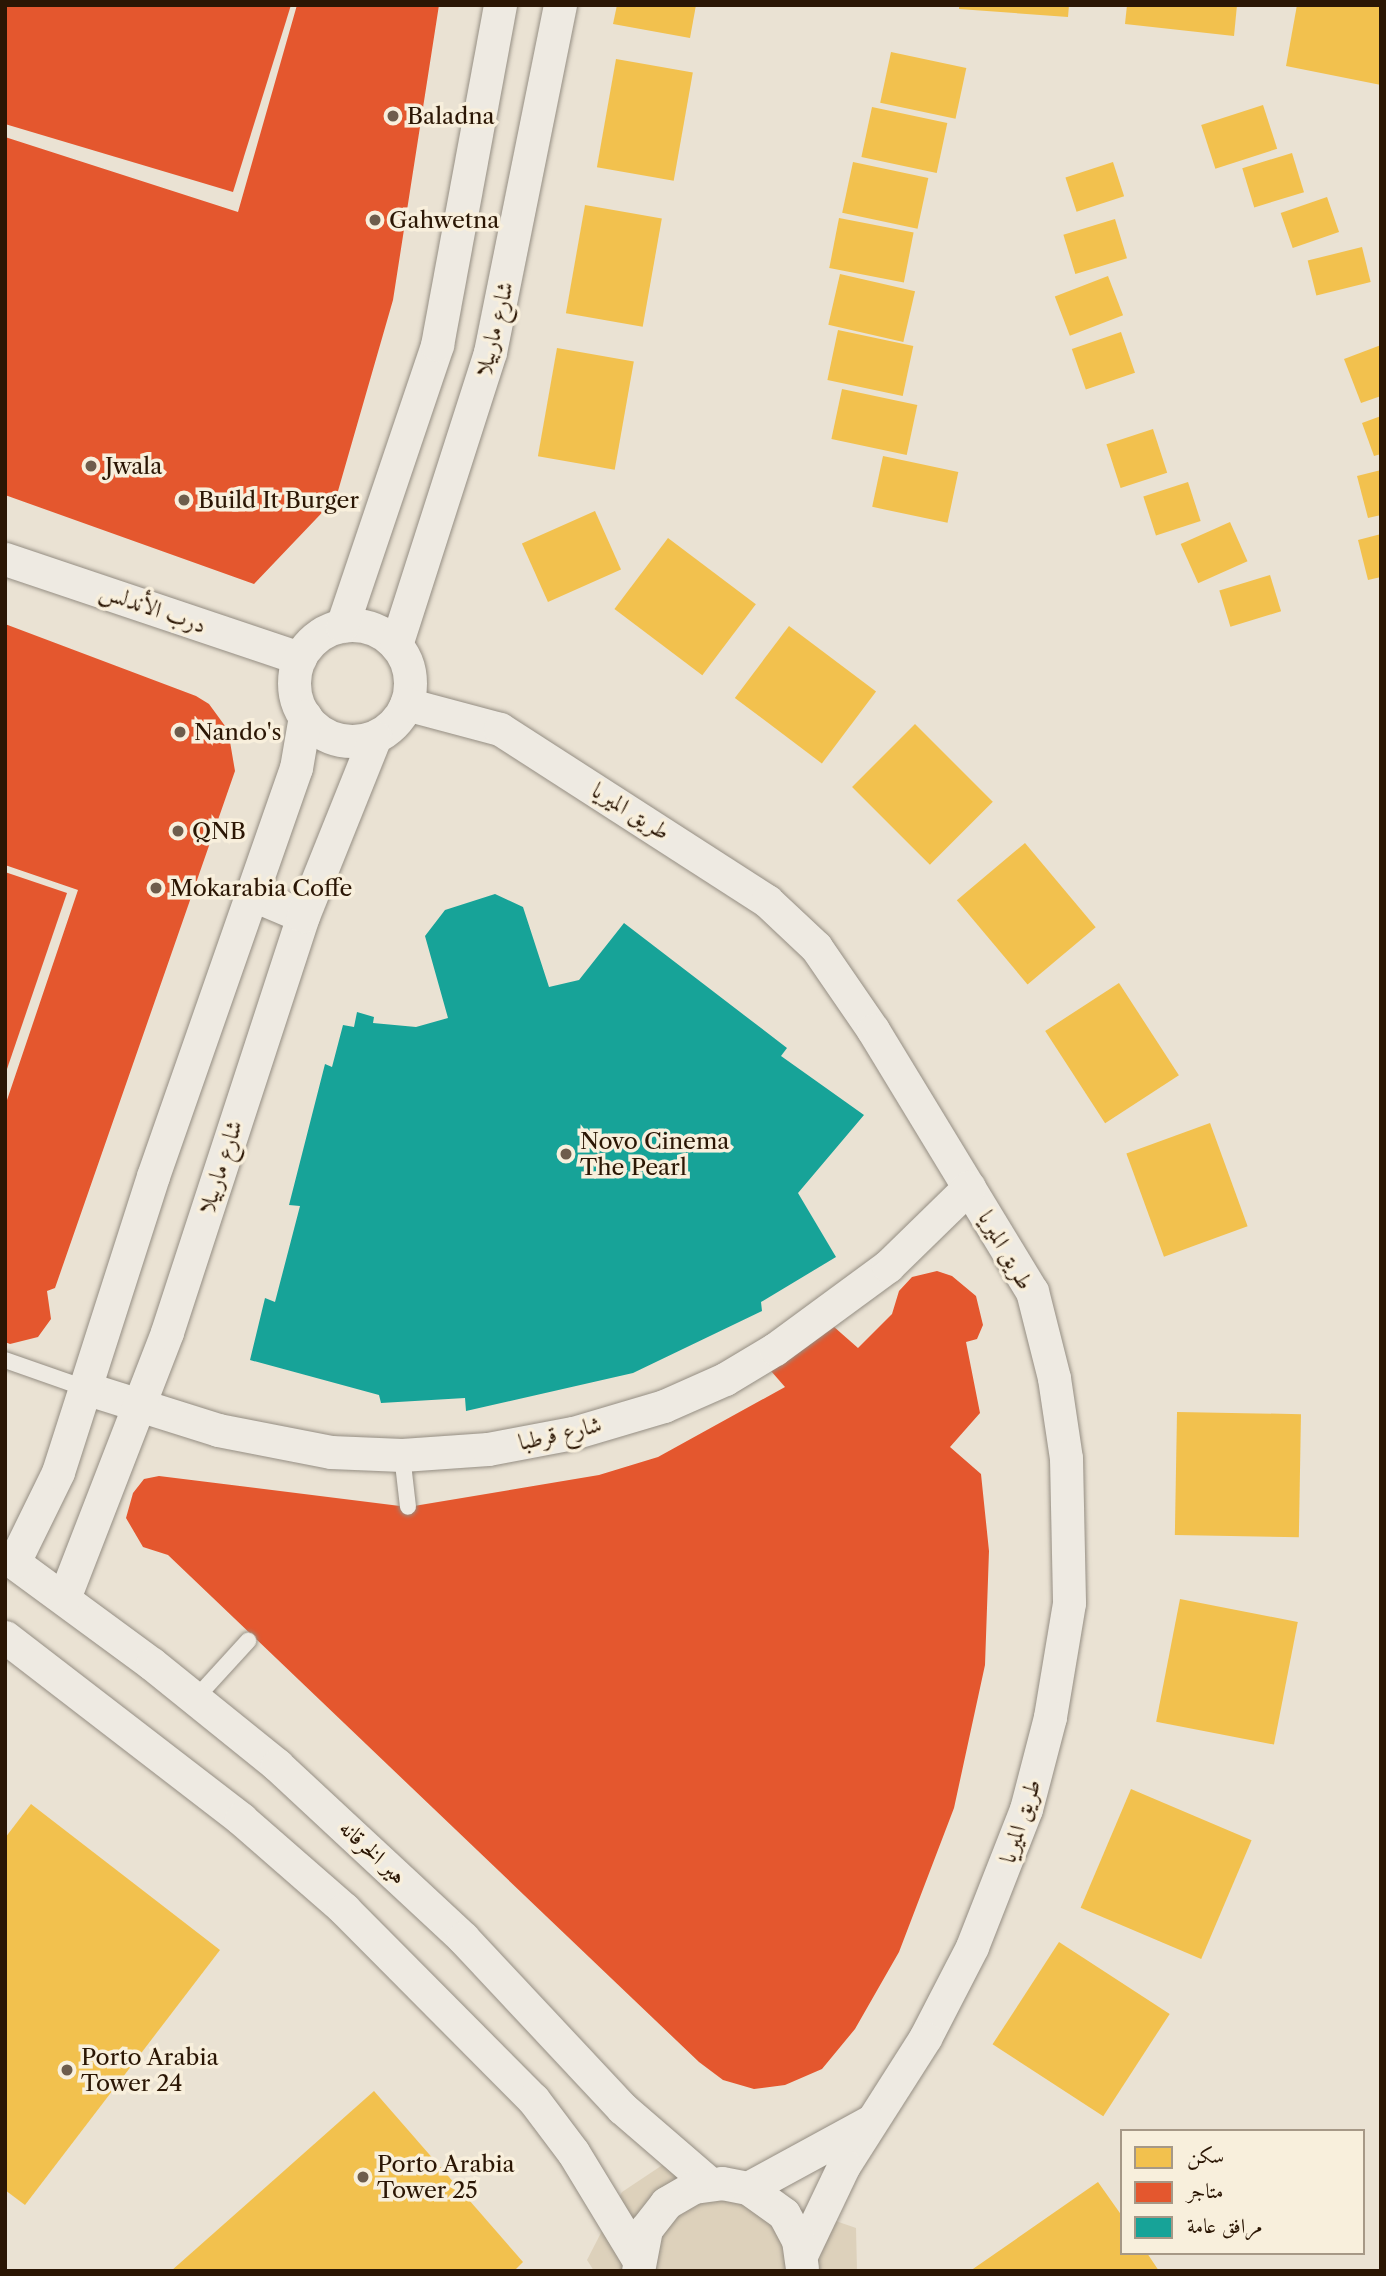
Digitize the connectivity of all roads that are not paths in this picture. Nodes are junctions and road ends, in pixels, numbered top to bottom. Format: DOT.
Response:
graph roads {
  1 [pos="500,5"];
  2 [pos="560,5"];
  3 [pos="5,559"];
  4 [pos="342,626"];
  5 [pos="396,645"];
  6 [pos="300,658"];
  7 [pos="406,704"];
  8 [pos="304,716"];
  9 [pos="375,737"];
  10 [pos="251,894"];
  11 [pos="303,916"];
  12 [pos="969,1187"];
  13 [pos="5,1360"];
  14 [pos="85,1388"];
  15 [pos="139,1406"];
  16 [pos="402,1455"];
  17 [pos="408,1507"];
  18 [pos="10,1559"];
  19 [pos="64,1598"];
  20 [pos="5,1637"];
  21 [pos="248,1640"];
  22 [pos="195,1699"];
  23 [pos="871,2121"];
  24 [pos="710,2184"];
  25 [pos="748,2188"];
  26 [pos="802,2263"];
  27 [pos="637,2267"];
  1 -- 4 [label="street"];
  2 -- 5 [label="street, شارع ماربيلا"];
  3 -- 6 [label="street, درب الأندلس"];
  4 -- 5 [label="street"];
  4 -- 6 [label="street"];
  5 -- 7 [label="street"];
  6 -- 8 [label="street"];
  7 -- 9 [label="street"];
  7 -- 12 [label="street, طريق الميريا"];
  8 -- 9 [label="street"];
  8 -- 10 [label="street"];
  9 -- 11 [label="street, شارع ماربيلا"];
  10 -- 11 [label="street"];
  10 -- 14 [label="street"];
  11 -- 15 [label="street, شارع ماربيلا"];
  12 -- 16 [label="street, شارع قرطبا"];
  12 -- 23 [label="street, طريق الميريا"];
  13 -- 14 [label="lane"];
  14 -- 15 [label="street, شارع قرطبا"];
  14 -- 18 [label="street"];
  15 -- 16 [label="street, شارع قرطبا"];
  15 -- 19 [label="street, شارع ماربيلا"];
  16 -- 17 [label="lane"];
  18 -- 19 [label="street, هير الخرقانه"];
  19 -- 22 [label="street, هير الخرقانه"];
  20 -- 27 [label="street"];
  21 -- 22 [label="lane"];
  22 -- 24 [label="street, هير الخرقانه"];
  23 -- 25 [label="street, طريق الميريا"];
  23 -- 26 [label="street, طريق الميريا"];
  24 -- 25 [label="street"];
  24 -- 27 [label="street"];
  25 -- 26 [label="street"];
}
